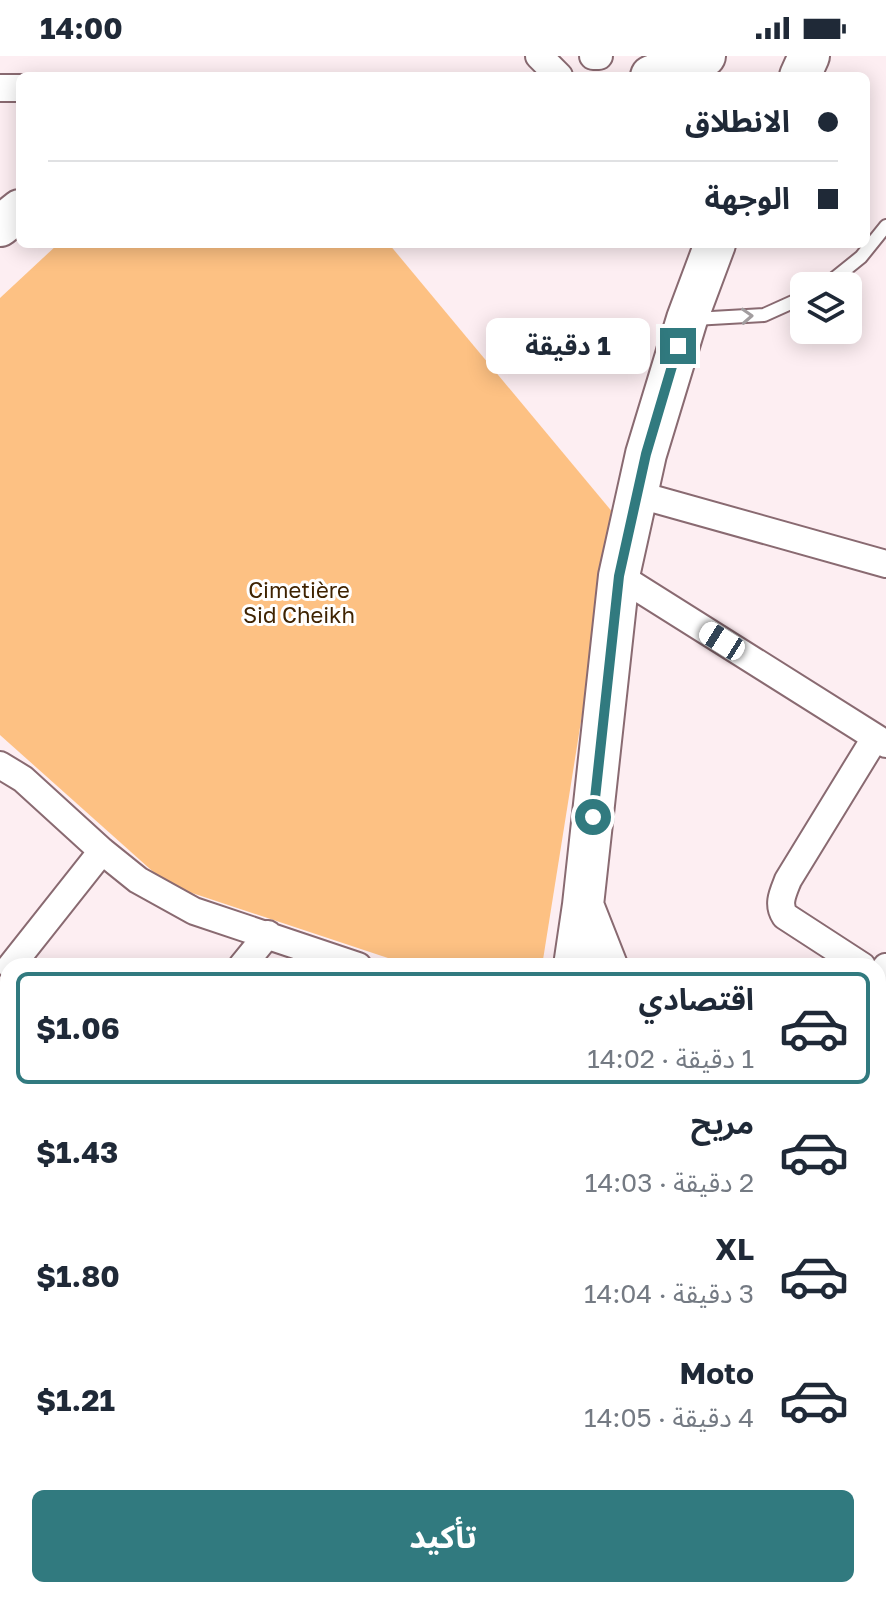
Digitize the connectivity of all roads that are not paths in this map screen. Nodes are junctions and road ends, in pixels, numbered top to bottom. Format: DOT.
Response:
graph roads {
  1 [pos="539,56"];
  2 [pos="705,56"];
  3 [pos="555,72"];
  4 [pos="662,72"];
  5 [pos="16,213"];
  6 [pos="0,226"];
  7 [pos="886,226"];
  8 [pos="870,246"];
  9 [pos="692,248"];
  10 [pos="714,248"];
  11 [pos="868,248"];
  12 [pos="842,272"];
  13 [pos="790,303"];
  14 [pos="687,319"];
  15 [pos="636,494"];
  16 [pos="886,564"];
  17 [pos="619,576"];
  18 [pos="881,741"];
  19 [pos="0,765"];
  20 [pos="102,851"];
  21 [pos="583,905"];
  22 [pos="268,934"];
  23 [pos="18,958"];
  24 [pos="248,958"];
  25 [pos="336,958"];
  26 [pos="575,958"];
  27 [pos="604,958"];
  28 [pos="850,958"];
  1 -- 3 [label="street"];
  2 -- 4 [label="main road"];
  5 -- 6 [label="main road"];
  7 -- 8 [label="lane"];
  9 -- 14 [label="main road"];
  10 -- 14 [label="main road"];
  11 -- 12 [label="lane"];
  14 -- 13 [label="lane, one-way"];
  14 -- 15 [label="main road"];
  15 -- 16 [label="street"];
  15 -- 17 [label="main road"];
  17 -- 18 [label="street"];
  17 -- 21 [label="main road"];
  18 -- 28 [label="street"];
  19 -- 20 [label="street"];
  20 -- 22 [label="street"];
  20 -- 23 [label="street"];
  21 -- 26 [label="main road"];
  21 -- 27 [label="main road"];
  22 -- 24 [label="street"];
  22 -- 25 [label="street"];
}
